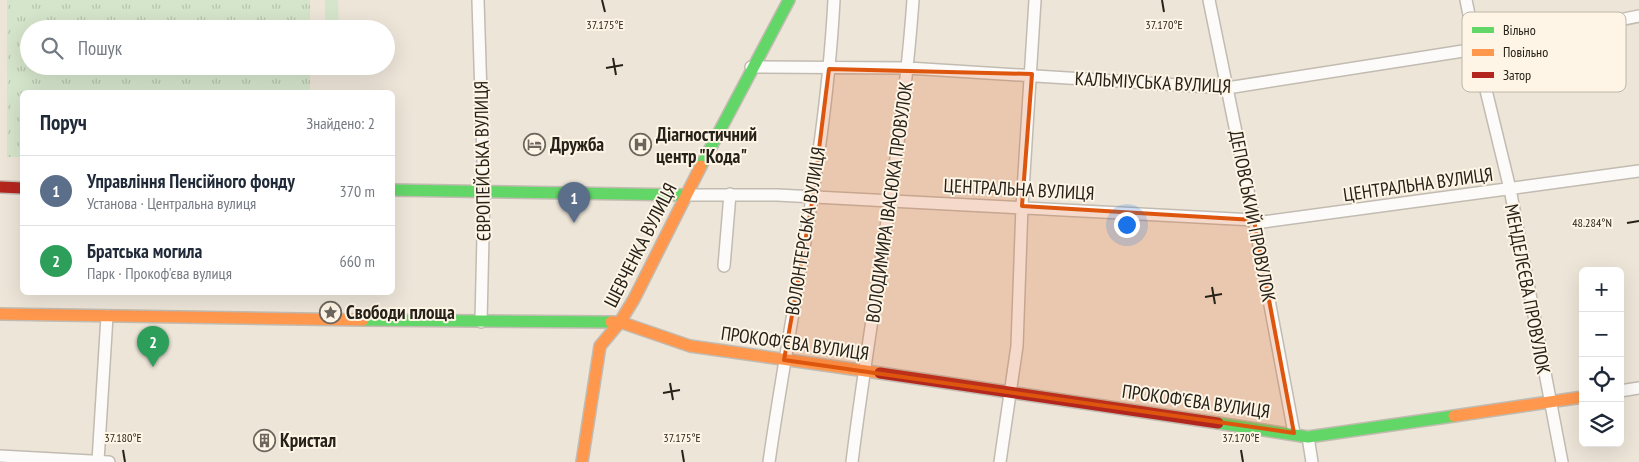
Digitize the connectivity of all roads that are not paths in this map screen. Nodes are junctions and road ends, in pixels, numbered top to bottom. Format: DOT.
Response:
graph roads {
  1 [pos="478,0"];
  2 [pos="788,0"];
  3 [pos="834,0"];
  4 [pos="914,0"];
  5 [pos="1035,0"];
  6 [pos="1209,0"];
  7 [pos="1639,16"];
  8 [pos="1626,19"];
  9 [pos="1462,51"];
  10 [pos="751,67"];
  11 [pos="908,68"];
  12 [pos="829,69"];
  13 [pos="1032,74"];
  14 [pos="1227,88"];
  15 [pos="1486,92"];
  16 [pos="1639,171"];
  17 [pos="0,187"];
  18 [pos="20,188"];
  19 [pos="1510,189"];
  20 [pos="395,190"];
  21 [pos="484,192"];
  22 [pos="730,194"];
  23 [pos="685,195"];
  24 [pos="812,197"];
  25 [pos="892,200"];
  26 [pos="1022,206"];
  27 [pos="1254,220"];
  28 [pos="724,266"];
  29 [pos="0,314"];
  30 [pos="107,316"];
  31 [pos="481,322"];
  32 [pos="620,322"];
  33 [pos="784,360"];
  34 [pos="863,371"];
  35 [pos="1639,388"];
  36 [pos="1624,390"];
  37 [pos="1009,391"];
  38 [pos="1579,399"];
  39 [pos="1549,403"];
  40 [pos="1294,433"];
  41 [pos="1308,437"];
  42 [pos="0,456"];
  43 [pos="98,461"];
  44 [pos="109,462"];
  45 [pos="582,462"];
  46 [pos="769,462"];
  47 [pos="852,462"];
  48 [pos="1000,462"];
  49 [pos="1312,462"];
  50 [pos="1562,462"];
  1 -- 21 [label="street, ЄВРОПЕЙСЬКА ВУЛИЦЯ"];
  2 -- 10 [label="street, ШЕВЧЕНКА ВУЛИЦЯ"];
  3 -- 12 [label="street, ВОЛОНТЕРСЬКА ВУЛИЦЯ"];
  4 -- 11 [label="street, ВОЛОДИМИРА ІВАСЮКА ПРОВУЛОК"];
  5 -- 13 [label="street"];
  6 -- 14 [label="street, ДЕПОВСЬКИЙ ПРОВУЛОК"];
  7 -- 8 [label="street, КАЛЬМІУСЬКА ВУЛИЦЯ"];
  9 -- 14 [label="street, КАЛЬМІУСЬКА ВУЛИЦЯ"];
  10 -- 12 [label="street, КАЛЬМІУСЬКА ВУЛИЦЯ"];
  10 -- 23 [label="street, ШЕВЧЕНКА ВУЛИЦЯ"];
  11 -- 12 [label="street, КАЛЬМІУСЬКА ВУЛИЦЯ"];
  11 -- 13 [label="street, КАЛЬМІУСЬКА ВУЛИЦЯ"];
  11 -- 25 [label="street, ВОЛОДИМИРА ІВАСЮКА ПРОВУЛОК"];
  12 -- 24 [label="street, ВОЛОНТЕРСЬКА ВУЛИЦЯ"];
  13 -- 14 [label="street, КАЛЬМІУСЬКА ВУЛИЦЯ"];
  13 -- 26 [label="street"];
  14 -- 27 [label="street, ДЕПОВСЬКИЙ ПРОВУЛОК"];
  15 -- 19 [label="street, МЕНДЕЛЄЄВА ПРОВУЛОК"];
  16 -- 19 [label="street, ЦЕНТРАЛЬНА ВУЛИЦЯ"];
  17 -- 18 [label="street"];
  19 -- 27 [label="street, ЦЕНТРАЛЬНА ВУЛИЦЯ"];
  19 -- 39 [label="street, МЕНДЕЛЄЄВА ПРОВУЛОК"];
  20 -- 21 [label="street, ЦЕНТРАЛЬНА ВУЛИЦЯ"];
  21 -- 23 [label="street, ЦЕНТРАЛЬНА ВУЛИЦЯ"];
  21 -- 31 [label="street, ЄВРОПЕЙСЬКА ВУЛИЦЯ"];
  22 -- 23 [label="street, ЦЕНТРАЛЬНА ВУЛИЦЯ"];
  22 -- 24 [label="street, ЦЕНТРАЛЬНА ВУЛИЦЯ"];
  22 -- 28 [label="street"];
  23 -- 32 [label="street, ШЕВЧЕНКА ВУЛИЦЯ"];
  24 -- 25 [label="street, ЦЕНТРАЛЬНА ВУЛИЦЯ"];
  24 -- 33 [label="street, ВОЛОНТЕРСЬКА ВУЛИЦЯ"];
  25 -- 26 [label="street, ЦЕНТРАЛЬНА ВУЛИЦЯ"];
  25 -- 34 [label="street, ВОЛОДИМИРА ІВАСЮКА ПРОВУЛОК"];
  26 -- 27 [label="street, ЦЕНТРАЛЬНА ВУЛИЦЯ"];
  26 -- 37 [label="street"];
  27 -- 40 [label="street, ДЕПОВСЬКИЙ ПРОВУЛОК"];
  29 -- 30 [label="street, ПРОКОФ'ЄВА ВУЛИЦЯ"];
  30 -- 31 [label="street, ПРОКОФ'ЄВА ВУЛИЦЯ"];
  30 -- 43 [label="street"];
  31 -- 32 [label="street, ПРОКОФ'ЄВА ВУЛИЦЯ"];
  32 -- 33 [label="street, ПРОКОФ'ЄВА ВУЛИЦЯ"];
  32 -- 45 [label="street, ШЕВЧЕНКА ВУЛИЦЯ"];
  33 -- 34 [label="street, ПРОКОФ'ЄВА ВУЛИЦЯ"];
  33 -- 46 [label="street, ВОЛОНТЕРСЬКА ВУЛИЦЯ"];
  34 -- 37 [label="street, ПРОКОФ'ЄВА ВУЛИЦЯ"];
  34 -- 47 [label="street, ВОЛОДИМИРА ІВАСЮКА ПРОВУЛОК"];
  35 -- 36 [label="street"];
  37 -- 40 [label="street, ПРОКОФ'ЄВА ВУЛИЦЯ"];
  37 -- 48 [label="street"];
  38 -- 39 [label="street, ПРОКОФ'ЄВА ВУЛИЦЯ"];
  39 -- 41 [label="street, ПРОКОФ'ЄВА ВУЛИЦЯ"];
  39 -- 50 [label="street, МЕНДЕЛЄЄВА ПРОВУЛОК"];
  40 -- 41 [label="street, ПРОКОФ'ЄВА ВУЛИЦЯ"];
  41 -- 49 [label="street"];
  42 -- 43 [label="street"];
  43 -- 44 [label="street"];
}
